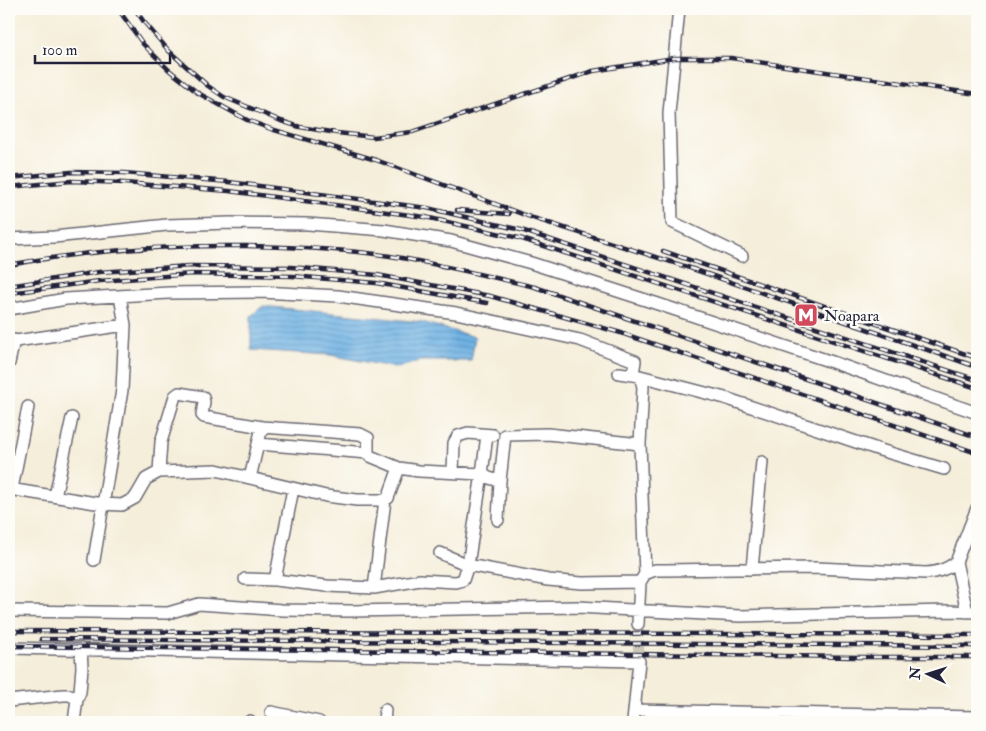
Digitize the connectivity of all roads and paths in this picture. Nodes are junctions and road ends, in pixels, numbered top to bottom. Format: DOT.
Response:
graph roads {
  1 [pos="679,9"];
  2 [pos="9,239"];
  3 [pos="742,256"];
  4 [pos="120,296"];
  5 [pos="9,309"];
  6 [pos="125,325"];
  7 [pos="11,341"];
  8 [pos="9,363"];
  9 [pos="619,373"];
  10 [pos="636,375"];
  11 [pos="28,407"];
  12 [pos="977,413"];
  13 [pos="72,418"];
  14 [pos="262,428"];
  15 [pos="487,435"];
  16 [pos="505,435"];
  17 [pos="258,444"];
  18 [pos="640,444"];
  19 [pos="368,453"];
  20 [pos="762,462"];
  21 [pos="399,468"];
  22 [pos="944,469"];
  23 [pos="159,472"];
  24 [pos="453,472"];
  25 [pos="482,474"];
  26 [pos="250,478"];
  27 [pos="500,482"];
  28 [pos="11,489"];
  29 [pos="293,489"];
  30 [pos="55,496"];
  31 [pos="385,500"];
  32 [pos="102,504"];
  33 [pos="977,508"];
  34 [pos="498,520"];
  35 [pos="440,553"];
  36 [pos="94,560"];
  37 [pos="956,562"];
  38 [pos="468,565"];
  39 [pos="752,569"];
  40 [pos="244,578"];
  41 [pos="642,578"];
  42 [pos="275,580"];
  43 [pos="374,588"];
  44 [pos="638,611"];
  45 [pos="9,612"];
  46 [pos="972,612"];
  47 [pos="638,624"];
  48 [pos="9,648"];
  49 [pos="80,649"];
  50 [pos="77,699"];
  51 [pos="9,701"];
  52 [pos="385,710"];
  53 [pos="634,710"];
  54 [pos="271,712"];
  55 [pos="977,717"];
  56 [pos="748,718"];
  57 [pos="907,718"];
  58 [pos="958,719"];
  59 [pos="74,722"];
  60 [pos="319,722"];
  61 [pos="384,722"];
  62 [pos="633,722"];
  1 -- 3 [label="street"];
  2 -- 12 [label="street"];
  4 -- 5 [label="street"];
  4 -- 6 [label="street"];
  4 -- 10 [label="street"];
  6 -- 7 [label="street"];
  6 -- 32 [label="street"];
  7 -- 8 [label="street"];
  9 -- 10 [label="street"];
  10 -- 18 [label="street"];
  10 -- 22 [label="street"];
  11 -- 28 [label="street"];
  13 -- 30 [label="street"];
  14 -- 17 [label="street"];
  14 -- 19 [label="street"];
  14 -- 23 [label="street"];
  15 -- 16 [label="street"];
  15 -- 24 [label="street"];
  15 -- 25 [label="street"];
  16 -- 18 [label="street"];
  16 -- 27 [label="street"];
  17 -- 19 [label="street"];
  17 -- 26 [label="street"];
  18 -- 41 [label="street"];
  19 -- 21 [label="street"];
  20 -- 39 [label="street"];
  21 -- 24 [label="street"];
  21 -- 31 [label="street"];
  23 -- 26 [label="street"];
  23 -- 32 [label="street"];
  24 -- 25 [label="street"];
  25 -- 27 [label="street"];
  25 -- 38 [label="street"];
  26 -- 29 [label="street"];
  27 -- 34 [label="street"];
  28 -- 30 [label="street"];
  29 -- 31 [label="street"];
  29 -- 42 [label="street"];
  30 -- 32 [label="street"];
  31 -- 43 [label="street"];
  32 -- 36 [label="street"];
  33 -- 37 [label="street"];
  35 -- 38 [label="street"];
  37 -- 39 [label="street"];
  37 -- 46 [label="street"];
  38 -- 41 [label="street"];
  38 -- 43 [label="street"];
  39 -- 41 [label="street"];
  40 -- 42 [label="street"];
  41 -- 44 [label="street"];
  42 -- 43 [label="street"];
  44 -- 45 [label="street"];
  44 -- 46 [label="street"];
  44 -- 47 [label="street"];
  48 -- 49 [label="street"];
  49 -- 50 [label="street"];
  49 -- 53 [label="street"];
  50 -- 51 [label="street"];
  50 -- 59 [label="street"];
  52 -- 61 [label="street"];
  53 -- 56 [label="street"];
  53 -- 62 [label="street"];
  54 -- 60 [label="street"];
  55 -- 58 [label="street"];
  56 -- 57 [label="street"];
  57 -- 58 [label="street"];
}
